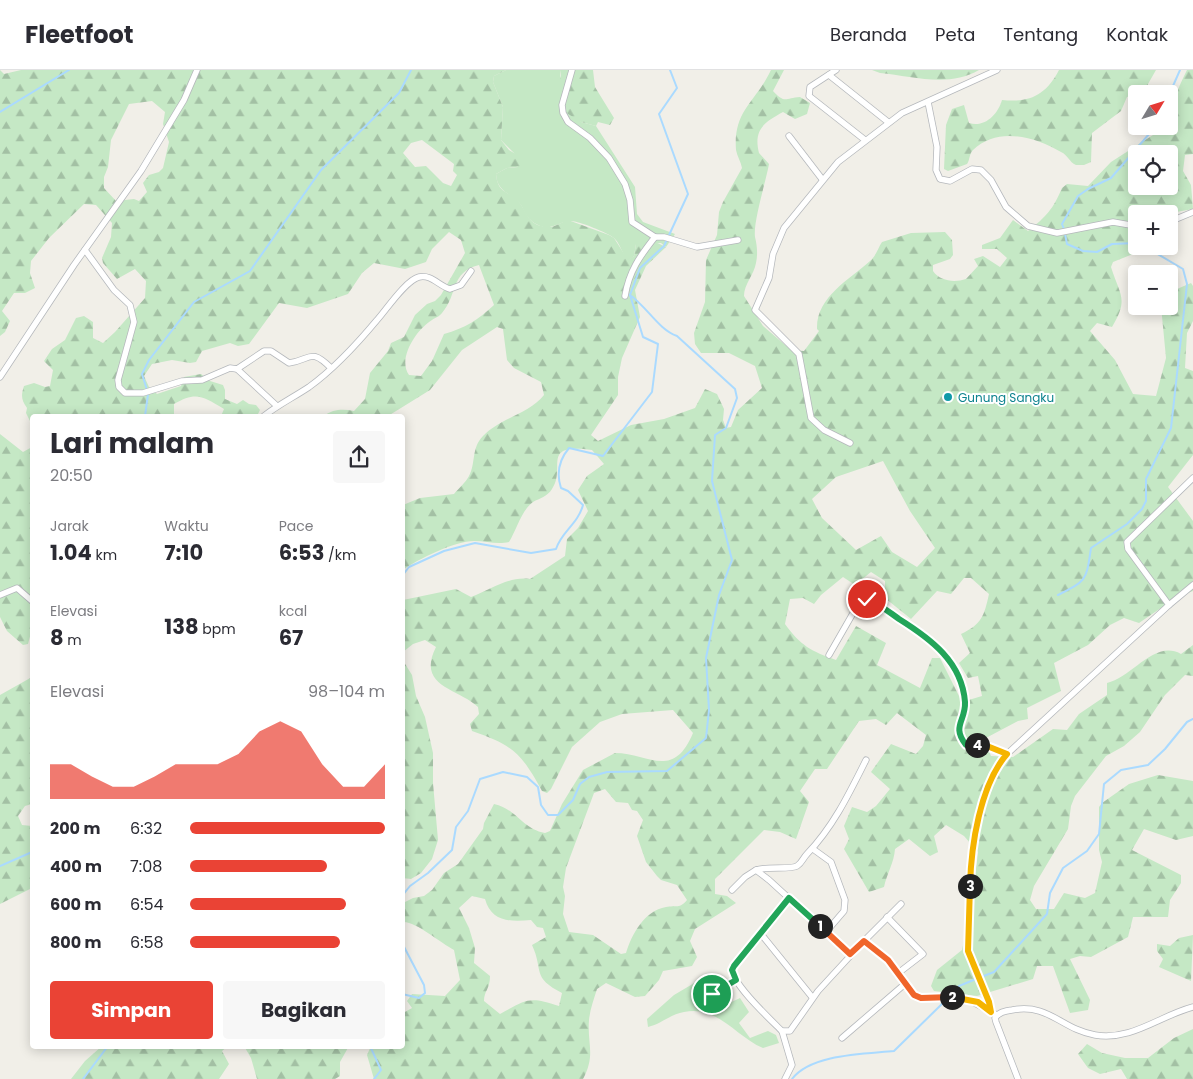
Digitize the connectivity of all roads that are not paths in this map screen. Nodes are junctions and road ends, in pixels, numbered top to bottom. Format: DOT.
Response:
graph roads {
  1 [pos="197,70"];
  2 [pos="572,70"];
  3 [pos="836,70"];
  4 [pos="997,70"];
  5 [pos="829,75"];
  6 [pos="928,102"];
  7 [pos="888,122"];
  8 [pos="789,136"];
  9 [pos="865,140"];
  10 [pos="822,180"];
  11 [pos="1193,212"];
  12 [pos="1178,218"];
  13 [pos="1128,225"];
  14 [pos="655,237"];
  15 [pos="738,240"];
  16 [pos="85,250"];
  17 [pos="472,270"];
  18 [pos="625,296"];
  19 [pos="331,368"];
  20 [pos="237,369"];
  21 [pos="0,377"];
  22 [pos="277,406"];
  23 [pos="267,414"];
  24 [pos="850,442"];
  25 [pos="1192,482"];
  26 [pos="864,585"];
  27 [pos="1193,585"];
  28 [pos="0,595"];
  29 [pos="30,598"];
  30 [pos="867,599"];
  31 [pos="1169,605"];
  32 [pos="829,655"];
  33 [pos="1007,754"];
  34 [pos="866,760"];
  35 [pos="813,849"];
  36 [pos="756,870"];
  37 [pos="732,890"];
  38 [pos="789,898"];
  39 [pos="901,904"];
  40 [pos="887,917"];
  41 [pos="826,932"];
  42 [pos="761,934"];
  43 [pos="864,941"];
  44 [pos="850,954"];
  45 [pos="897,974"];
  46 [pos="736,980"];
  47 [pos="906,983"];
  48 [pos="712,994"];
  49 [pos="812,997"];
  50 [pos="1193,1007"];
  51 [pos="994,1014"];
  52 [pos="782,1032"];
  53 [pos="842,1038"];
  54 [pos="785,1079"];
  55 [pos="1018,1079"];
  1 -- 16 [label="street"];
  2 -- 14 [label="street"];
  3 -- 5 [label="street"];
  4 -- 6 [label="street"];
  5 -- 7 [label="street"];
  5 -- 9 [label="street"];
  6 -- 7 [label="street"];
  6 -- 13 [label="street"];
  7 -- 9 [label="street"];
  8 -- 10 [label="street"];
  9 -- 10 [label="street"];
  10 -- 24 [label="street"];
  11 -- 12 [label="street"];
  14 -- 15 [label="street"];
  14 -- 18 [label="street"];
  16 -- 20 [label="street"];
  16 -- 21 [label="street"];
  17 -- 19 [label="street"];
  19 -- 20 [label="street"];
  19 -- 22 [label="street"];
  20 -- 22 [label="street"];
  22 -- 23 [label="street"];
  25 -- 31 [label="street"];
  26 -- 30 [label="street"];
  27 -- 31 [label="street"];
  28 -- 29 [label="street"];
  30 -- 32 [label="street"];
  30 -- 33 [label="street"];
  31 -- 33 [label="street"];
  33 -- 51 [label="street"];
  34 -- 35 [label="street"];
  35 -- 36 [label="street"];
  35 -- 41 [label="street"];
  36 -- 37 [label="street"];
  36 -- 38 [label="street"];
  38 -- 41 [label="street"];
  38 -- 42 [label="street"];
  39 -- 40 [label="street"];
  40 -- 43 [label="street"];
  40 -- 45 [label="street"];
  41 -- 44 [label="street"];
  42 -- 46 [label="street"];
  42 -- 49 [label="street"];
  43 -- 44 [label="street"];
  43 -- 45 [label="street"];
  44 -- 49 [label="street"];
  45 -- 47 [label="street"];
  46 -- 48 [label="street"];
  46 -- 52 [label="street"];
  47 -- 51 [label="street"];
  47 -- 53 [label="street"];
  49 -- 52 [label="street"];
  50 -- 51 [label="street"];
  51 -- 55 [label="street"];
  52 -- 54 [label="street"];
}
